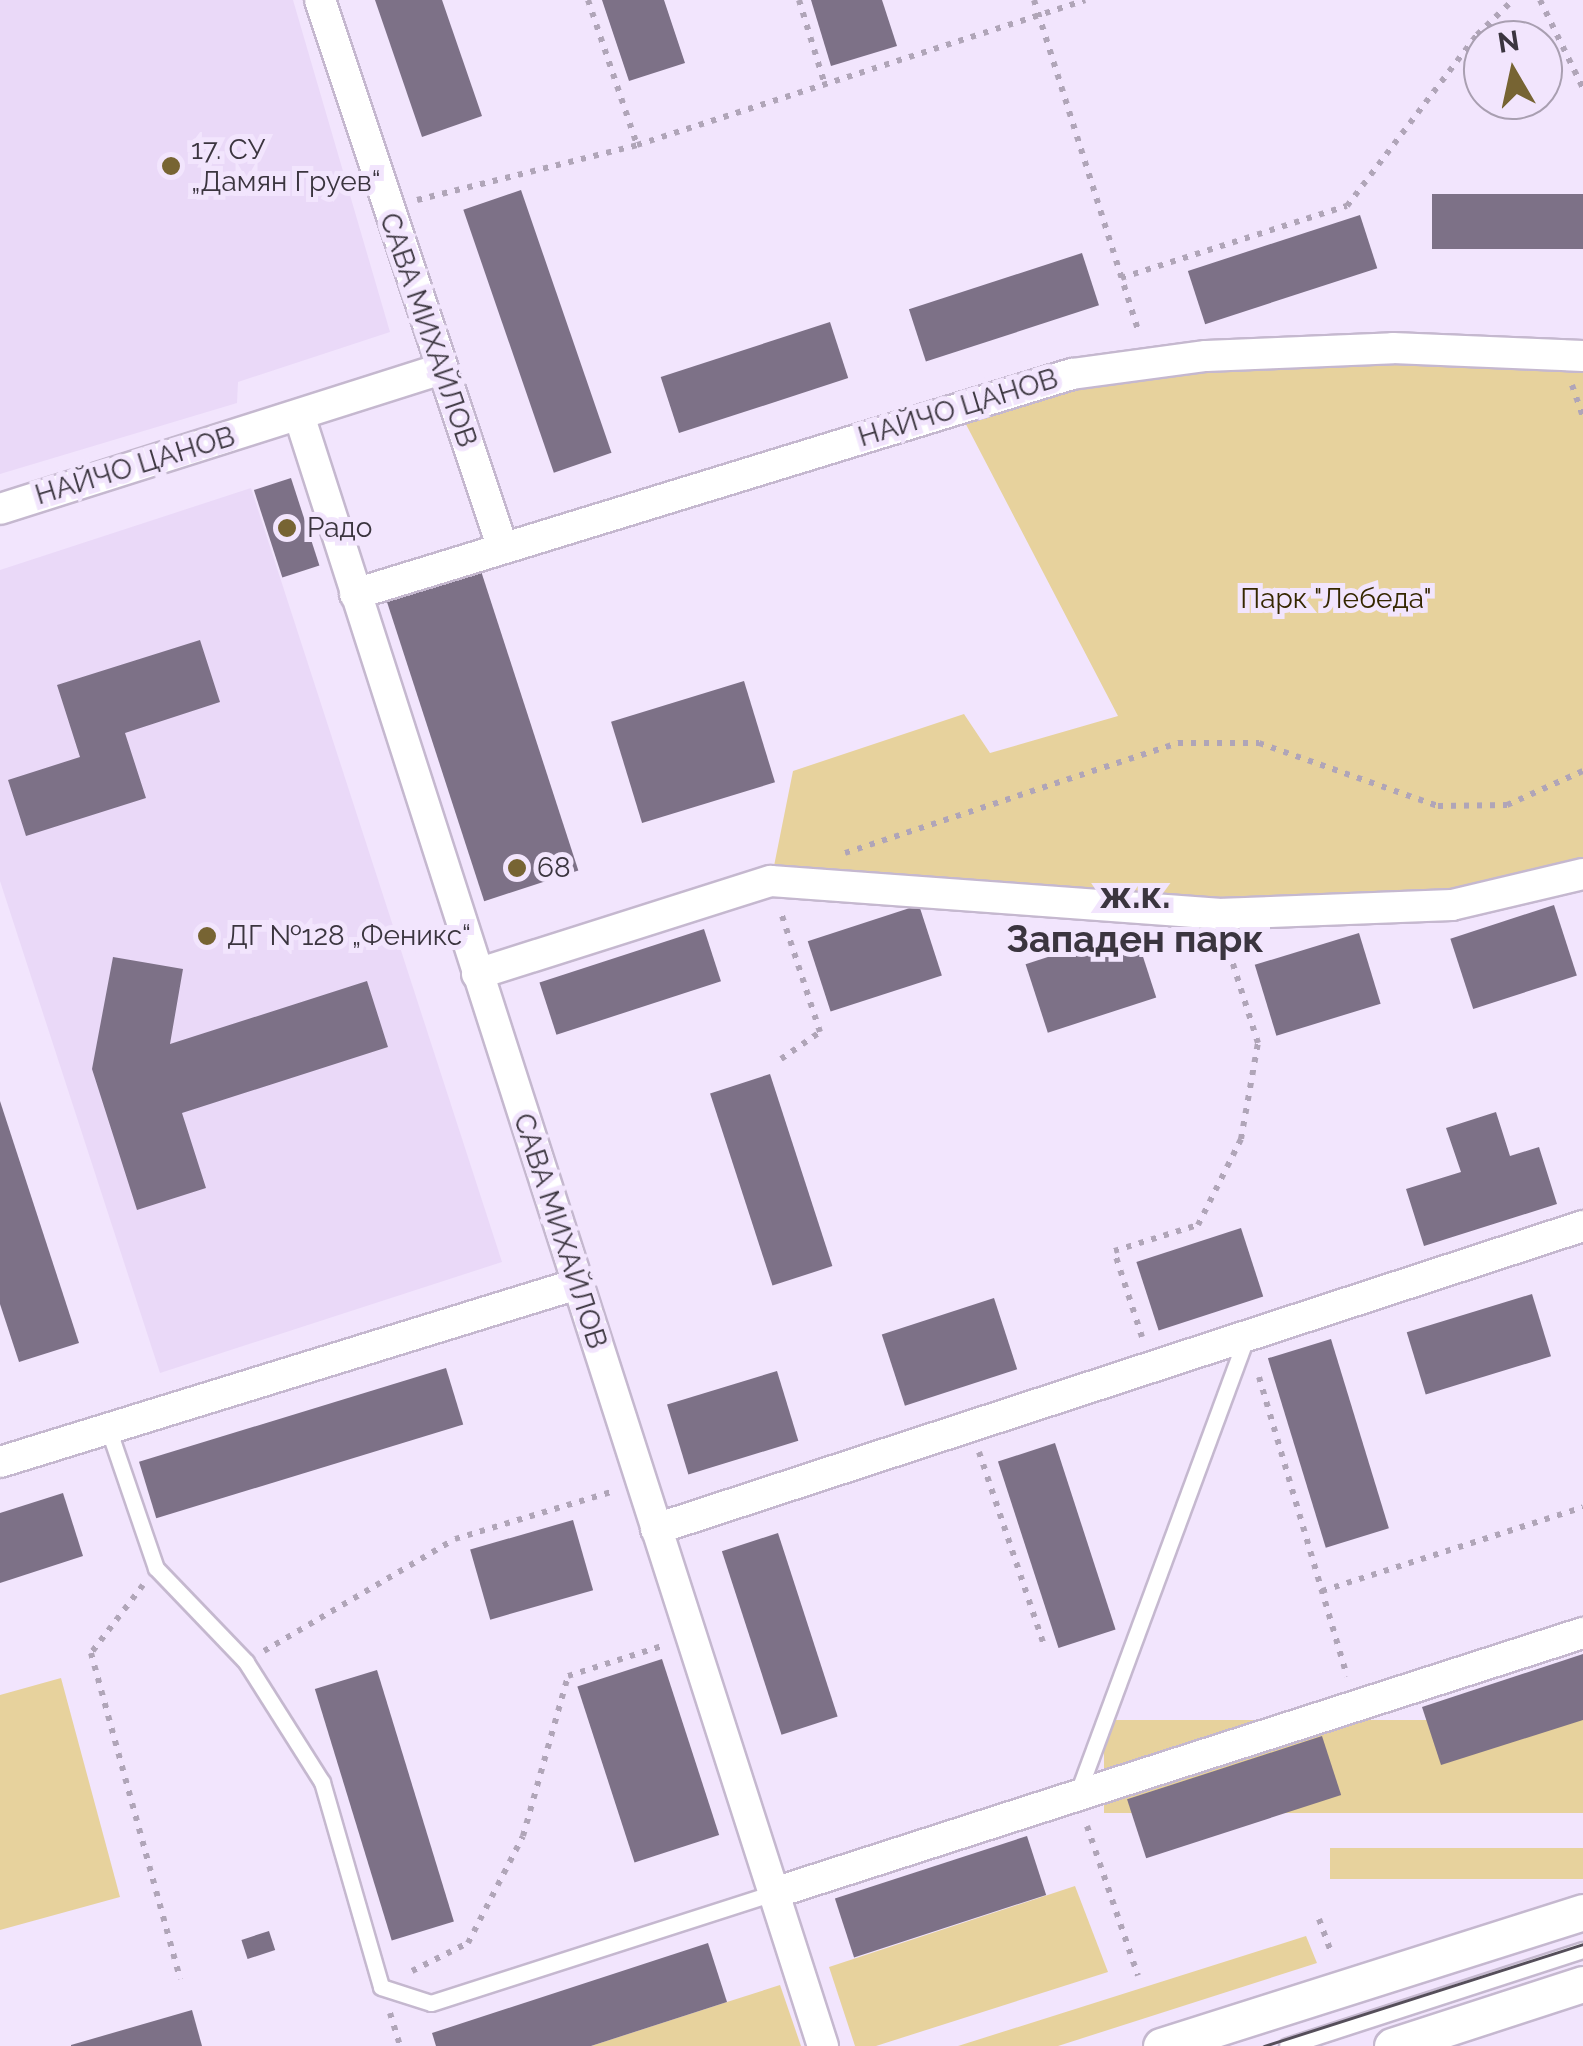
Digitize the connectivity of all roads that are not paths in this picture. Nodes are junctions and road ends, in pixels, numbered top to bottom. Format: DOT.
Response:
graph roads {
  1 [pos="320,0"];
  2 [pos="1583,356"];
  3 [pos="442,369"];
  4 [pos="299,415"];
  5 [pos="0,508"];
  6 [pos="502,546"];
  7 [pos="355,594"];
  8 [pos="1583,874"];
  9 [pos="478,974"];
  10 [pos="1583,1226"];
  11 [pos="577,1284"];
  12 [pos="1247,1336"];
  13 [pos="108,1428"];
  14 [pos="2,1454"];
  15 [pos="656,1528"];
  16 [pos="1583,1633"];
  17 [pos="1077,1795"];
  18 [pos="774,1893"];
  19 [pos="1583,1912"];
  20 [pos="1583,1950"];
  21 [pos="1583,1984"];
  22 [pos="823,2046"];
  23 [pos="1161,2046"];
  24 [pos="1287,2046"];
  25 [pos="1392,2046"];
  1 -- 3 [label="street, САВА МИХАЙЛОВ"];
  2 -- 6 [label="street, НАЙЧО ЦАНОВ"];
  3 -- 4 [label="street, НАЙЧО ЦАНОВ"];
  3 -- 6 [label="street, САВА МИХАЙЛОВ"];
  4 -- 5 [label="street, НАЙЧО ЦАНОВ"];
  4 -- 7 [label="street, САВА МИХАЙЛОВ"];
  6 -- 7 [label="street, НАЙЧО ЦАНОВ"];
  7 -- 9 [label="street, САВА МИХАЙЛОВ"];
  8 -- 9 [label="street"];
  9 -- 11 [label="street, САВА МИХАЙЛОВ"];
  10 -- 12 [label="street"];
  11 -- 13 [label="street"];
  11 -- 15 [label="street, САВА МИХАЙЛОВ"];
  12 -- 15 [label="street"];
  12 -- 17 [label="lane"];
  13 -- 14 [label="street"];
  13 -- 18 [label="lane"];
  15 -- 18 [label="street, САВА МИХАЙЛОВ"];
  16 -- 17 [label="street"];
  17 -- 18 [label="street"];
  18 -- 22 [label="street, САВА МИХАЙЛОВ"];
  19 -- 23 [label="street"];
  20 -- 24 [label="lane"];
  21 -- 25 [label="street"];
}
